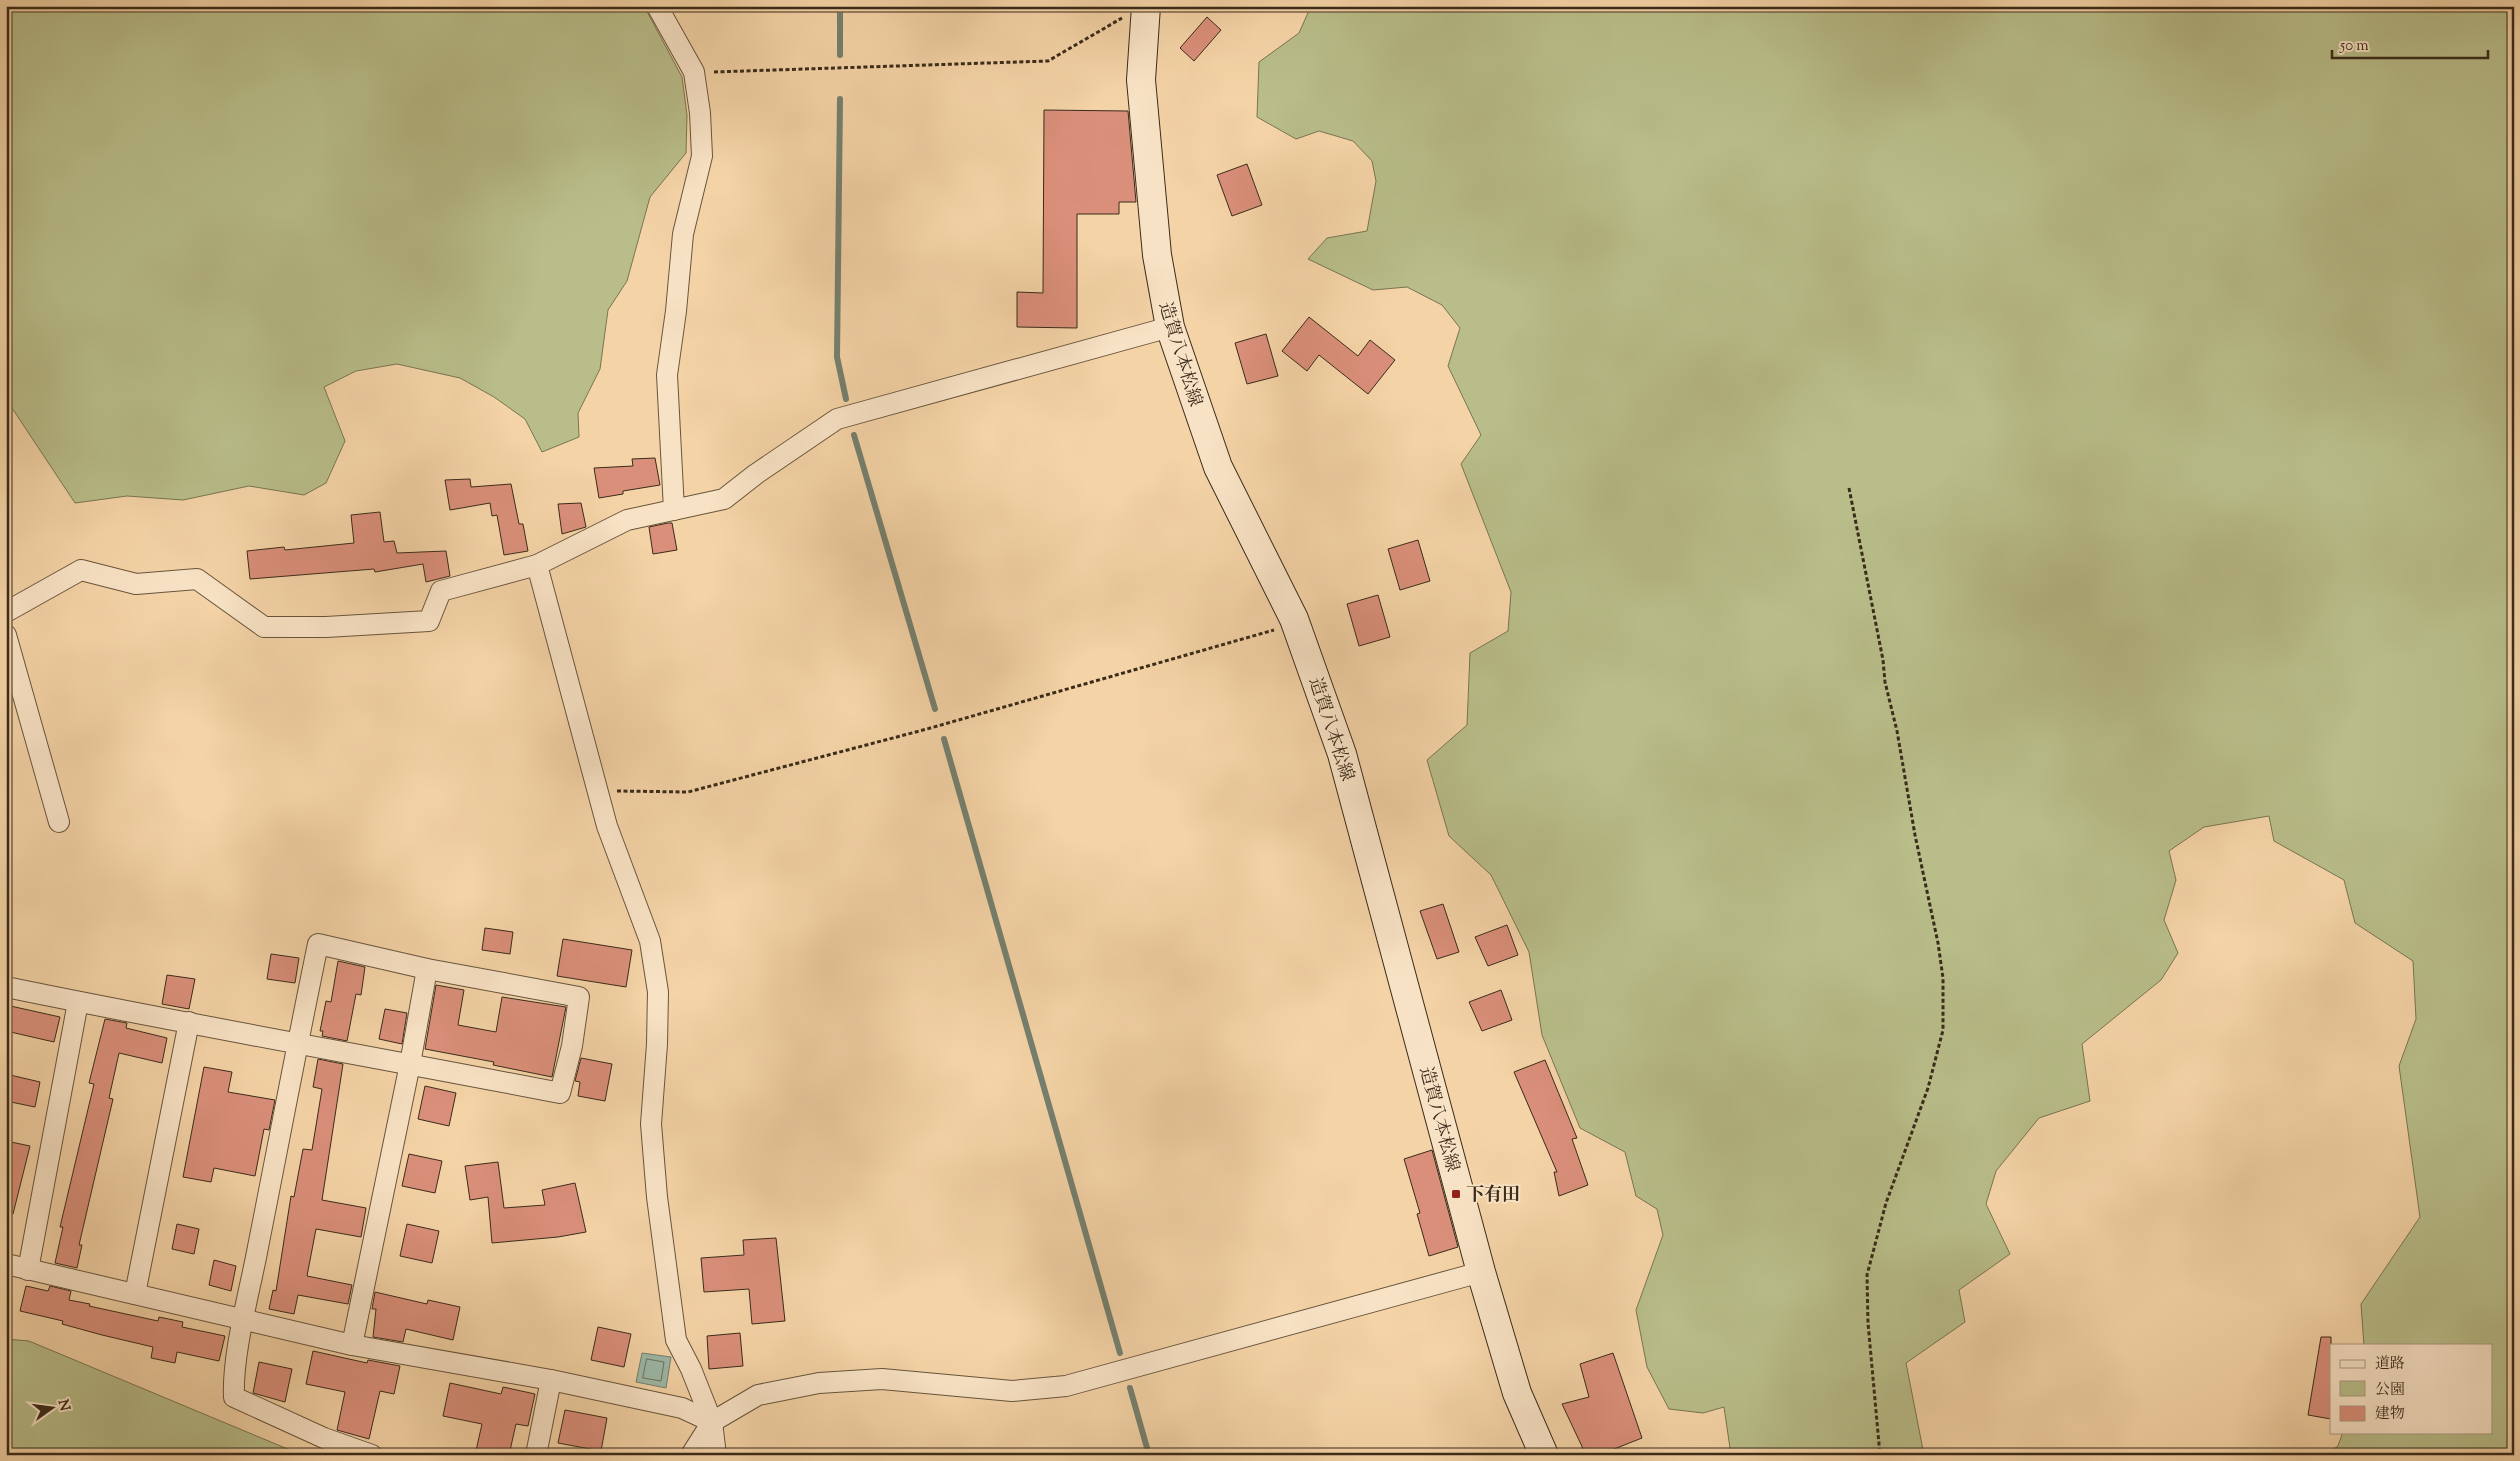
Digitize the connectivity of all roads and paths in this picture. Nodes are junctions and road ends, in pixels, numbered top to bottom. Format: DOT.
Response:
graph roads {
  1 [pos="657,6"];
  2 [pos="1146,13"];
  3 [pos="694,72"];
  4 [pos="1170,327"];
  5 [pos="1849,488"];
  6 [pos="674,510"];
  7 [pos="537,565"];
  8 [pos="6,612"];
  9 [pos="1294,619"];
  10 [pos="6,635"];
  11 [pos="599,791"];
  12 [pos="58,822"];
  13 [pos="427,969"];
  14 [pos="6,987"];
  15 [pos="78,1002"];
  16 [pos="189,1022"];
  17 [pos="298,1042"];
  18 [pos="410,1064"];
  19 [pos="6,1264"];
  20 [pos="28,1270"];
  21 [pos="1481,1272"];
  22 [pos="135,1294"];
  23 [pos="244,1320"];
  24 [pos="352,1345"];
  25 [pos="551,1380"];
  26 [pos="712,1422"];
  27 [pos="372,1455"];
  28 [pos="536,1455"];
  29 [pos="691,1455"];
  30 [pos="716,1455"];
  31 [pos="1544,1455"];
  32 [pos="1880,1455"];
  1 -- 3 [label="street"];
  2 -- 3 [label="path"];
  2 -- 4 [label="main road, 造賀八本松線"];
  3 -- 6 [label="street"];
  4 -- 6 [label="street"];
  4 -- 9 [label="main road, 造賀八本松線"];
  5 -- 32 [label="path"];
  6 -- 7 [label="street"];
  7 -- 8 [label="street"];
  7 -- 11 [label="street"];
  9 -- 11 [label="path"];
  9 -- 21 [label="main road, 造賀八本松線"];
  10 -- 12 [label="street"];
  11 -- 26 [label="street"];
  13 -- 17 [label="street"];
  13 -- 18 [label="street"];
  13 -- 18 [label="street"];
  14 -- 15 [label="street"];
  15 -- 16 [label="street"];
  15 -- 20 [label="street"];
  16 -- 17 [label="street"];
  16 -- 22 [label="street"];
  17 -- 18 [label="street"];
  17 -- 23 [label="street"];
  18 -- 24 [label="street"];
  19 -- 20 [label="street"];
  20 -- 22 [label="street"];
  21 -- 26 [label="street"];
  21 -- 31 [label="main road, 造賀八本松線"];
  22 -- 23 [label="street"];
  23 -- 24 [label="street"];
  23 -- 27 [label="street"];
  24 -- 25 [label="street"];
  25 -- 26 [label="street"];
  25 -- 28 [label="street"];
  26 -- 29 [label="street"];
  26 -- 30 [label="street"];
}
